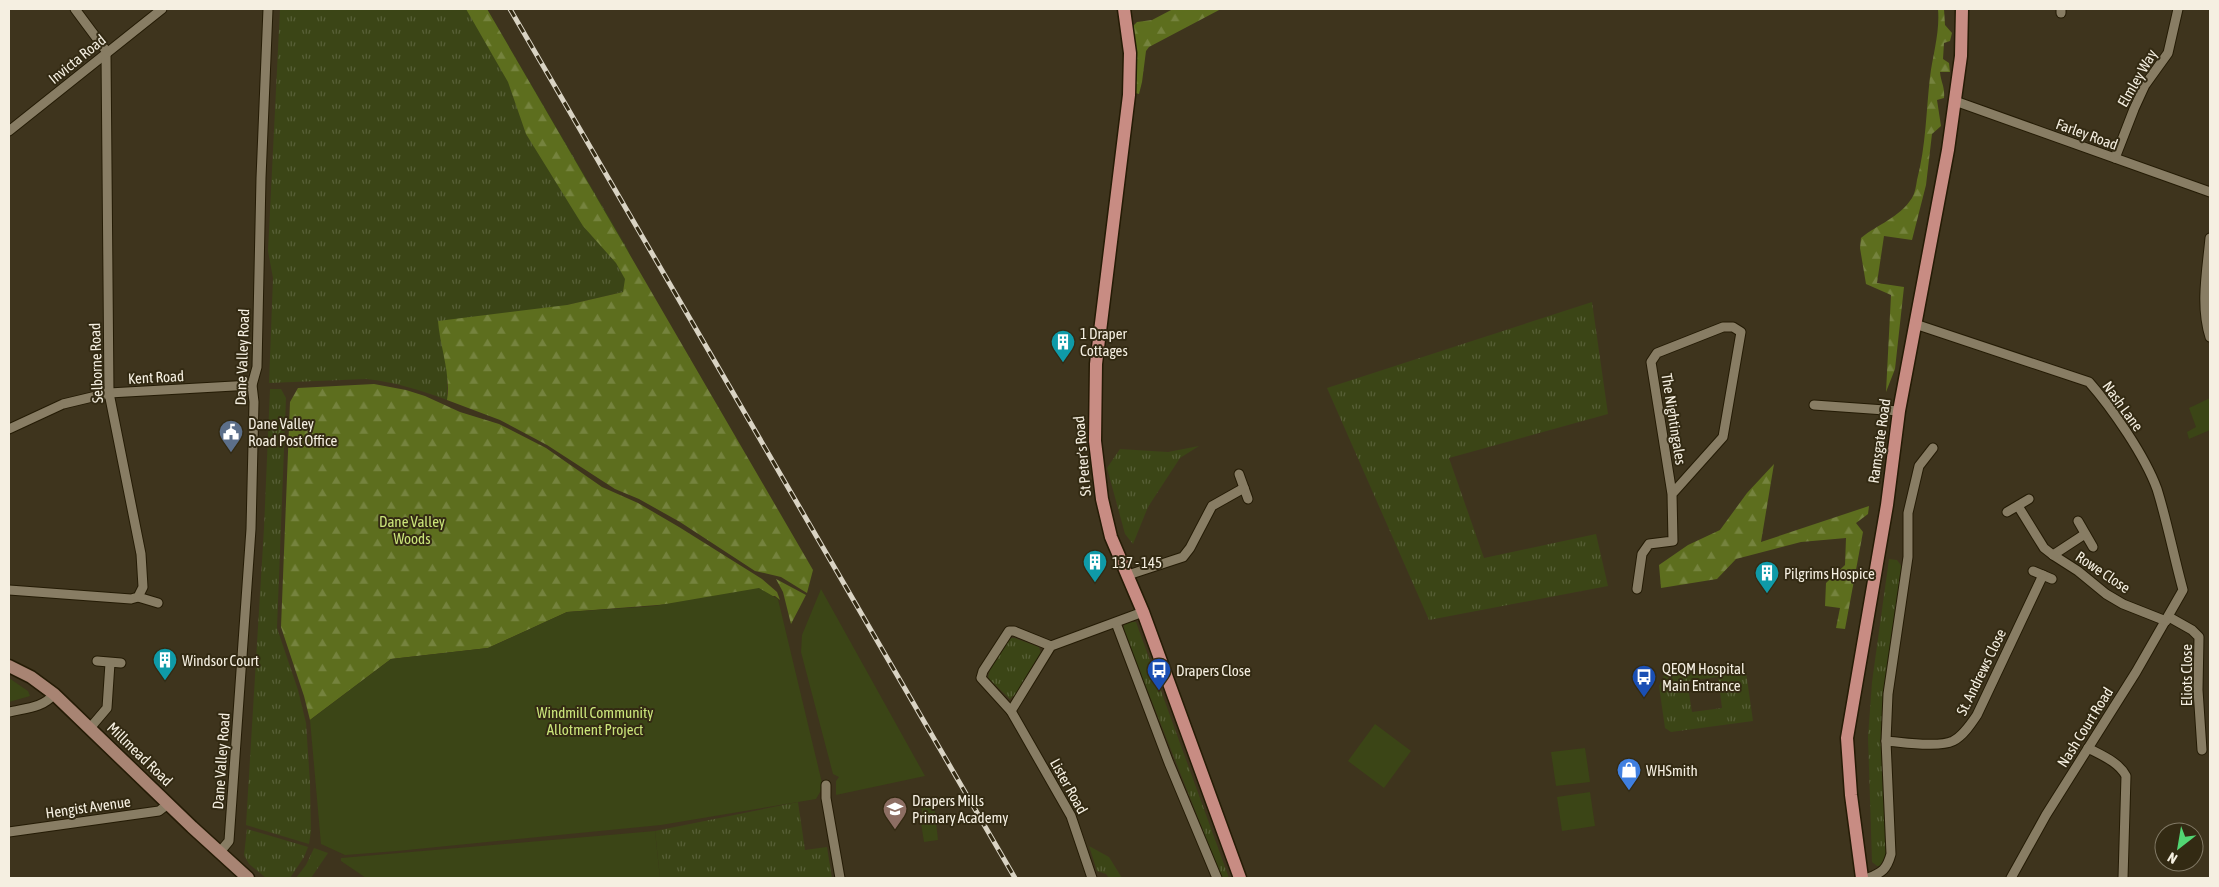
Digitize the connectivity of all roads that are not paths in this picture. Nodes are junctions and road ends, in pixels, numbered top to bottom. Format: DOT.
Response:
graph roads {
  1 [pos="74,9"];
  2 [pos="162,9"];
  3 [pos="268,9"];
  4 [pos="1124,9"];
  5 [pos="1962,9"];
  6 [pos="2178,9"];
  7 [pos="107,53"];
  8 [pos="1955,101"];
  9 [pos="9,131"];
  10 [pos="2114,158"];
  11 [pos="2210,192"];
  12 [pos="2210,238"];
  13 [pos="1915,324"];
  14 [pos="2210,337"];
  15 [pos="252,386"];
  16 [pos="109,393"];
  17 [pos="1814,405"];
  18 [pos="1899,412"];
  19 [pos="9,429"];
  20 [pos="1933,448"];
  21 [pos="1238,474"];
  22 [pos="1244,488"];
  23 [pos="1672,494"];
  24 [pos="2029,499"];
  25 [pos="1248,500"];
  26 [pos="2018,506"];
  27 [pos="2007,512"];
  28 [pos="2078,522"];
  29 [pos="2085,534"];
  30 [pos="2093,546"];
  31 [pos="2053,555"];
  32 [pos="1898,556"];
  33 [pos="1908,557"];
  34 [pos="2033,571"];
  35 [pos="1128,575"];
  36 [pos="2042,575"];
  37 [pos="2052,579"];
  38 [pos="1637,589"];
  39 [pos="9,590"];
  40 [pos="2183,590"];
  41 [pos="138,597"];
  42 [pos="158,603"];
  43 [pos="1143,612"];
  44 [pos="2167,619"];
  45 [pos="1116,623"];
  46 [pos="1051,646"];
  47 [pos="97,661"];
  48 [pos="110,663"];
  49 [pos="121,663"];
  50 [pos="9,666"];
  51 [pos="54,694"];
  52 [pos="1011,711"];
  53 [pos="9,712"];
  54 [pos="90,728"];
  55 [pos="1886,741"];
  56 [pos="2088,748"];
  57 [pos="2202,750"];
  58 [pos="826,784"];
  59 [pos="168,804"];
  60 [pos="9,832"];
  61 [pos="219,853"];
  62 [pos="244,877"];
  63 [pos="840,878"];
  64 [pos="1092,878"];
  65 [pos="1217,878"];
  66 [pos="1240,878"];
  67 [pos="1862,878"];
  68 [pos="1868,878"];
  69 [pos="2011,878"];
  70 [pos="2123,878"];
  1 -- 7 [label="street"];
  2 -- 7 [label="street, Invicta Road"];
  3 -- 15 [label="street, Dane Valley Road"];
  4 -- 35 [label="main road, St Peter's Road"];
  5 -- 8 [label="main road, Ramsgate Road"];
  6 -- 10 [label="street, Elmley Way"];
  7 -- 9 [label="street, Invicta Road"];
  7 -- 16 [label="street, Selborne Road"];
  8 -- 10 [label="street, Farley Road"];
  8 -- 13 [label="main road, Ramsgate Road"];
  10 -- 11 [label="street, Farley Road"];
  12 -- 14 [label="street"];
  13 -- 18 [label="main road, Ramsgate Road"];
  13 -- 40 [label="street, Nash Lane"];
  15 -- 16 [label="street, Kent Road"];
  15 -- 61 [label="street, Dane Valley Road"];
  16 -- 19 [label="street, Kent Road"];
  16 -- 41 [label="street, Selborne Road"];
  17 -- 18 [label="street"];
  18 -- 67 [label="main road, Ramsgate Road"];
  20 -- 33 [label="street"];
  21 -- 22 [label="street"];
  22 -- 25 [label="street"];
  22 -- 35 [label="street"];
  23 -- 23 [label="street, The Nightingales"];
  23 -- 38 [label="street, The Nightingales"];
  24 -- 26 [label="street"];
  26 -- 27 [label="street"];
  26 -- 31 [label="street, Rowe Close"];
  28 -- 29 [label="street, Rowe Close"];
  29 -- 30 [label="street, Rowe Close"];
  29 -- 31 [label="street, Rowe Close"];
  31 -- 44 [label="street, Rowe Close"];
  32 -- 33 [label="street"];
  33 -- 55 [label="street"];
  34 -- 36 [label="street"];
  35 -- 43 [label="main road, St Peter's Road"];
  36 -- 37 [label="street"];
  36 -- 55 [label="street, St. Andrews Close"];
  39 -- 41 [label="street"];
  40 -- 44 [label="street, Nash Court Road"];
  41 -- 42 [label="street"];
  43 -- 45 [label="street"];
  43 -- 66 [label="main road, St Peter's Road"];
  44 -- 56 [label="street, Nash Court Road"];
  44 -- 57 [label="street, Eliots Close"];
  45 -- 46 [label="street"];
  45 -- 65 [label="street"];
  46 -- 52 [label="street"];
  46 -- 52 [label="street, Lister Road"];
  47 -- 48 [label="street"];
  48 -- 49 [label="street"];
  48 -- 54 [label="street"];
  50 -- 51 [label="main road, Millmead Road"];
  51 -- 53 [label="street"];
  51 -- 54 [label="main road, Millmead Road"];
  52 -- 64 [label="street, Lister Road"];
  54 -- 59 [label="main road, Millmead Road"];
  55 -- 68 [label="street"];
  56 -- 69 [label="street, Nash Court Road"];
  56 -- 70 [label="street"];
  58 -- 63 [label="street"];
  59 -- 60 [label="street, Hengist Avenue"];
  59 -- 61 [label="main road, Millmead Road"];
  61 -- 62 [label="main road, Millmead Road"];
}
